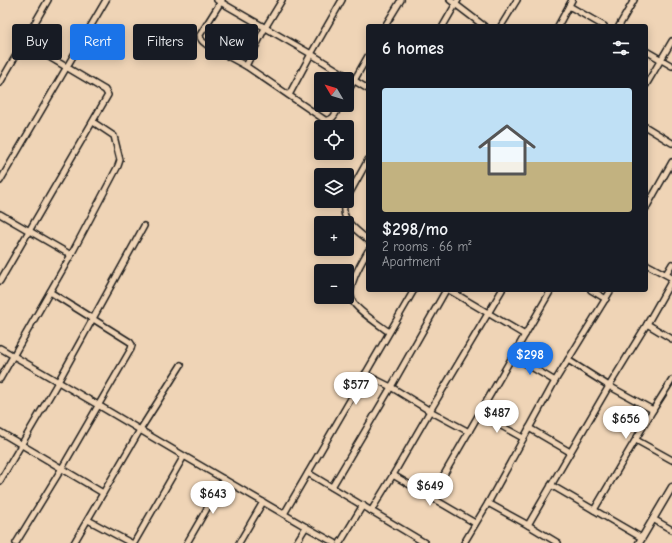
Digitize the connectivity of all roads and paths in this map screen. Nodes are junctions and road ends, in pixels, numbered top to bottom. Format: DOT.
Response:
graph roads {
  1 [pos="48,0"];
  2 [pos="106,0"];
  3 [pos="282,0"];
  4 [pos="342,0"];
  5 [pos="401,0"];
  6 [pos="450,0"];
  7 [pos="516,0"];
  8 [pos="572,0"];
  9 [pos="634,0"];
  10 [pos="220,1"];
  11 [pos="457,2"];
  12 [pos="569,6"];
  13 [pos="34,24"];
  14 [pos="387,24"];
  15 [pos="444,24"];
  16 [pos="482,24"];
  17 [pos="502,24"];
  18 [pos="559,24"];
  19 [pos="600,24"];
  20 [pos="620,24"];
  21 [pos="265,28"];
  22 [pos="672,41"];
  23 [pos="648,52"];
  24 [pos="311,54"];
  25 [pos="13,60"];
  26 [pos="54,60"];
  27 [pos="366,60"];
  28 [pos="661,60"];
  29 [pos="246,66"];
  30 [pos="672,66"];
  31 [pos="66,67"];
  32 [pos="340,72"];
  33 [pos="354,81"];
  34 [pos="648,82"];
  35 [pos="0,83"];
  36 [pos="366,88"];
  37 [pos="289,95"];
  38 [pos="336,112"];
  39 [pos="93,122"];
  40 [pos="648,128"];
  41 [pos="672,143"];
  42 [pos="672,162"];
  43 [pos="366,164"];
  44 [pos="0,181"];
  45 [pos="354,185"];
  46 [pos="648,204"];
  47 [pos="345,208"];
  48 [pos="0,214"];
  49 [pos="144,226"];
  50 [pos="29,231"];
  51 [pos="366,238"];
  52 [pos="366,255"];
  53 [pos="71,256"];
  54 [pos="672,264"];
  55 [pos="648,265"];
  56 [pos="666,274"];
  57 [pos="672,279"];
  58 [pos="0,281"];
  59 [pos="50,292"];
  60 [pos="413,292"];
  61 [pos="445,292"];
  62 [pos="453,292"];
  63 [pos="501,292"];
  64 [pos="550,292"];
  65 [pos="594,292"];
  66 [pos="610,292"];
  67 [pos="606,299"];
  68 [pos="488,313"];
  69 [pos="93,318"];
  70 [pos="647,324"];
  71 [pos="389,332"];
  72 [pos="525,335"];
  73 [pos="672,339"];
  74 [pos="0,348"];
  75 [pos="13,356"];
  76 [pos="513,356"];
  77 [pos="568,360"];
  78 [pos="181,366"];
  79 [pos="365,374"];
  80 [pos="0,379"];
  81 [pos="672,380"];
  82 [pos="555,381"];
  83 [pos="58,382"];
  84 [pos="608,386"];
  85 [pos="391,387"];
  86 [pos="98,405"];
  87 [pos="653,410"];
  88 [pos="430,411"];
  89 [pos="480,414"];
  90 [pos="529,428"];
  91 [pos="140,430"];
  92 [pos="0,432"];
  93 [pos="469,432"];
  94 [pos="523,438"];
  95 [pos="636,440"];
  96 [pos="21,444"];
  97 [pos="570,452"];
  98 [pos="184,456"];
  99 [pos="672,460"];
  100 [pos="62,468"];
  101 [pos="308,473"];
  102 [pos="394,474"];
  103 [pos="224,479"];
  104 [pos="0,481"];
  105 [pos="551,485"];
  106 [pos="332,487"];
  107 [pos="672,487"];
  108 [pos="103,493"];
  109 [pos="431,497"];
  110 [pos="263,502"];
  111 [pos="488,503"];
  112 [pos="363,505"];
  113 [pos="594,510"];
  114 [pos="371,511"];
  115 [pos="284,514"];
  116 [pos="653,519"];
  117 [pos="88,520"];
  118 [pos="475,523"];
  119 [pos="528,524"];
  120 [pos="306,527"];
  121 [pos="672,530"];
  122 [pos="416,541"];
  123 [pos="640,541"];
  124 [pos="16,543"];
  125 [pos="74,543"];
  126 [pos="132,543"];
  127 [pos="187,543"];
  128 [pos="239,543"];
  129 [pos="296,543"];
  130 [pos="335,543"];
  131 [pos="340,543"];
  132 [pos="425,543"];
  133 [pos="464,543"];
  134 [pos="558,543"];
  1 -- 13 [label="street"];
  2 -- 31 [label="street"];
  3 -- 21 [label="street"];
  4 -- 24 [label="street"];
  5 -- 14 [label="street"];
  6 -- 11 [label="street"];
  7 -- 17 [label="street"];
  8 -- 12 [label="street"];
  9 -- 20 [label="street"];
  10 -- 21 [label="street"];
  10 -- 29 [label="street"];
  11 -- 15 [label="street"];
  11 -- 16 [label="street"];
  12 -- 18 [label="street"];
  12 -- 19 [label="street"];
  21 -- 24 [label="street"];
  21 -- 29 [label="street"];
  22 -- 28 [label="street"];
  23 -- 28 [label="street"];
  24 -- 32 [label="street"];
  24 -- 37 [label="street"];
  25 -- 35 [label="street"];
  26 -- 31 [label="street"];
  27 -- 33 [label="street"];
  28 -- 30 [label="street"];
  28 -- 34 [label="street"];
  29 -- 37 [label="street"];
  31 -- 39 [label="street"];
  31 -- 44 [label="street"];
  33 -- 36 [label="street"];
  37 -- 38 [label="street"];
  39 -- 50 [label="street"];
  39 -- 53 [label="street"];
  40 -- 41 [label="street"];
  42 -- 46 [label="street"];
  43 -- 45 [label="street"];
  47 -- 51 [label="street"];
  48 -- 50 [label="street"];
  49 -- 69 [label="street"];
  50 -- 53 [label="street"];
  50 -- 58 [label="street"];
  52 -- 71 [label="street"];
  53 -- 59 [label="street"];
  54 -- 56 [label="street"];
  55 -- 56 [label="street"];
  56 -- 57 [label="street"];
  57 -- 70 [label="street"];
  59 -- 69 [label="street"];
  59 -- 75 [label="street"];
  60 -- 71 [label="street"];
  61 -- 85 [label="street"];
  62 -- 68 [label="street"];
  63 -- 68 [label="street"];
  64 -- 72 [label="street"];
  65 -- 67 [label="street"];
  66 -- 67 [label="street"];
  67 -- 77 [label="street"];
  68 -- 72 [label="street"];
  68 -- 88 [label="street"];
  69 -- 83 [label="street"];
  69 -- 86 [label="street"];
  70 -- 73 [label="street"];
  70 -- 84 [label="street"];
  71 -- 79 [label="street"];
  72 -- 76 [label="street"];
  74 -- 75 [label="street"];
  75 -- 80 [label="street"];
  75 -- 83 [label="street"];
  76 -- 82 [label="street"];
  76 -- 89 [label="street"];
  77 -- 82 [label="street"];
  77 -- 84 [label="street"];
  78 -- 91 [label="street"];
  79 -- 85 [label="street"];
  79 -- 101 [label="street"];
  81 -- 87 [label="street"];
  82 -- 90 [label="street"];
  83 -- 86 [label="street"];
  83 -- 96 [label="street"];
  84 -- 87 [label="street"];
  84 -- 97 [label="street"];
  85 -- 88 [label="street"];
  85 -- 106 [label="street"];
  86 -- 91 [label="street"];
  86 -- 100 [label="street"];
  87 -- 95 [label="street"];
  88 -- 93 [label="street"];
  88 -- 102 [label="street"];
  89 -- 93 [label="street"];
  89 -- 94 [label="street"];
  90 -- 94 [label="street"];
  90 -- 97 [label="street"];
  91 -- 98 [label="street"];
  91 -- 108 [label="street"];
  92 -- 96 [label="street"];
  93 -- 109 [label="street"];
  94 -- 111 [label="street"];
  95 -- 99 [label="street"];
  95 -- 113 [label="street"];
  96 -- 100 [label="street"];
  96 -- 104 [label="street"];
  97 -- 105 [label="street"];
  98 -- 103 [label="street"];
  98 -- 126 [label="street"];
  100 -- 108 [label="street"];
  100 -- 124 [label="street"];
  101 -- 106 [label="street"];
  101 -- 115 [label="street"];
  102 -- 109 [label="street"];
  102 -- 114 [label="street"];
  103 -- 110 [label="street"];
  103 -- 127 [label="street"];
  105 -- 113 [label="street"];
  105 -- 119 [label="street"];
  106 -- 112 [label="street"];
  107 -- 116 [label="street"];
  108 -- 117 [label="street"];
  109 -- 118 [label="street"];
  110 -- 115 [label="street"];
  110 -- 128 [label="street"];
  111 -- 118 [label="street"];
  111 -- 119 [label="street"];
  112 -- 114 [label="street"];
  112 -- 131 [label="street"];
  113 -- 123 [label="street"];
  114 -- 122 [label="street"];
  115 -- 120 [label="street"];
  116 -- 121 [label="street"];
  116 -- 123 [label="street"];
  117 -- 125 [label="street"];
  117 -- 126 [label="street"];
  118 -- 133 [label="street"];
  119 -- 134 [label="street"];
  120 -- 129 [label="street"];
  120 -- 130 [label="street"];
  122 -- 132 [label="street"];
}
